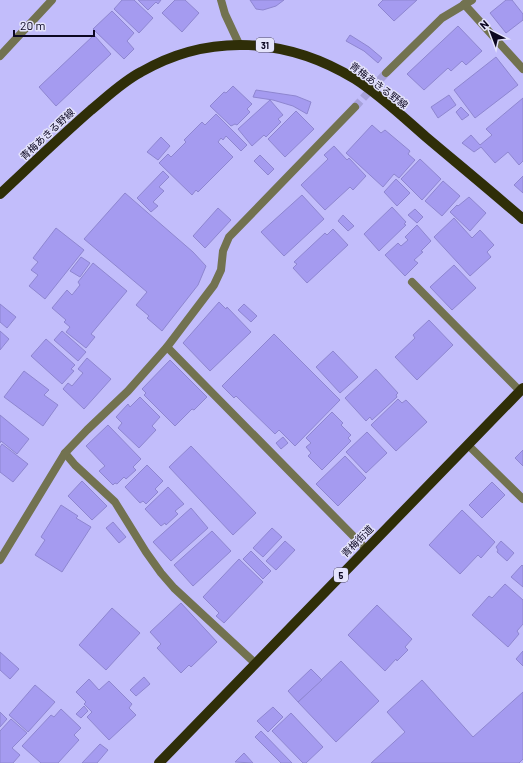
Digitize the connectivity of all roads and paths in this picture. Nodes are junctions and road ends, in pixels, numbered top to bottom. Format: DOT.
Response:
graph roads {
  1 [pos="52,0"];
  2 [pos="221,0"];
  3 [pos="472,0"];
  4 [pos="464,4"];
  5 [pos="239,44"];
  6 [pos="0,56"];
  7 [pos="523,69"];
  8 [pos="386,73"];
  9 [pos="355,107"];
  10 [pos="0,194"];
  11 [pos="523,219"];
  12 [pos="412,282"];
  13 [pos="167,347"];
  14 [pos="522,389"];
  15 [pos="468,445"];
  16 [pos="65,453"];
  17 [pos="523,499"];
  18 [pos="366,549"];
  19 [pos="0,560"];
  20 [pos="255,663"];
  21 [pos="159,763"];
  1 -- 6 [label="street"];
  2 -- 5 [label="street"];
  3 -- 4 [label="street"];
  4 -- 7 [label="street"];
  4 -- 8 [label="street"];
  5 -- 10 [label="main road, 青梅あきる野線 / 31"];
  5 -- 11 [label="main road, 青梅あきる野線 / 31"];
  9 -- 13 [label="street"];
  12 -- 14 [label="street"];
  13 -- 16 [label="street"];
  13 -- 18 [label="street"];
  14 -- 15 [label="main road, 青梅街道 / 5"];
  15 -- 17 [label="street"];
  15 -- 18 [label="main road, 青梅街道 / 5"];
  16 -- 19 [label="street"];
  16 -- 20 [label="street"];
  18 -- 20 [label="main road, 青梅街道 / 5"];
  20 -- 21 [label="main road, 青梅街道 / 5"];
}
